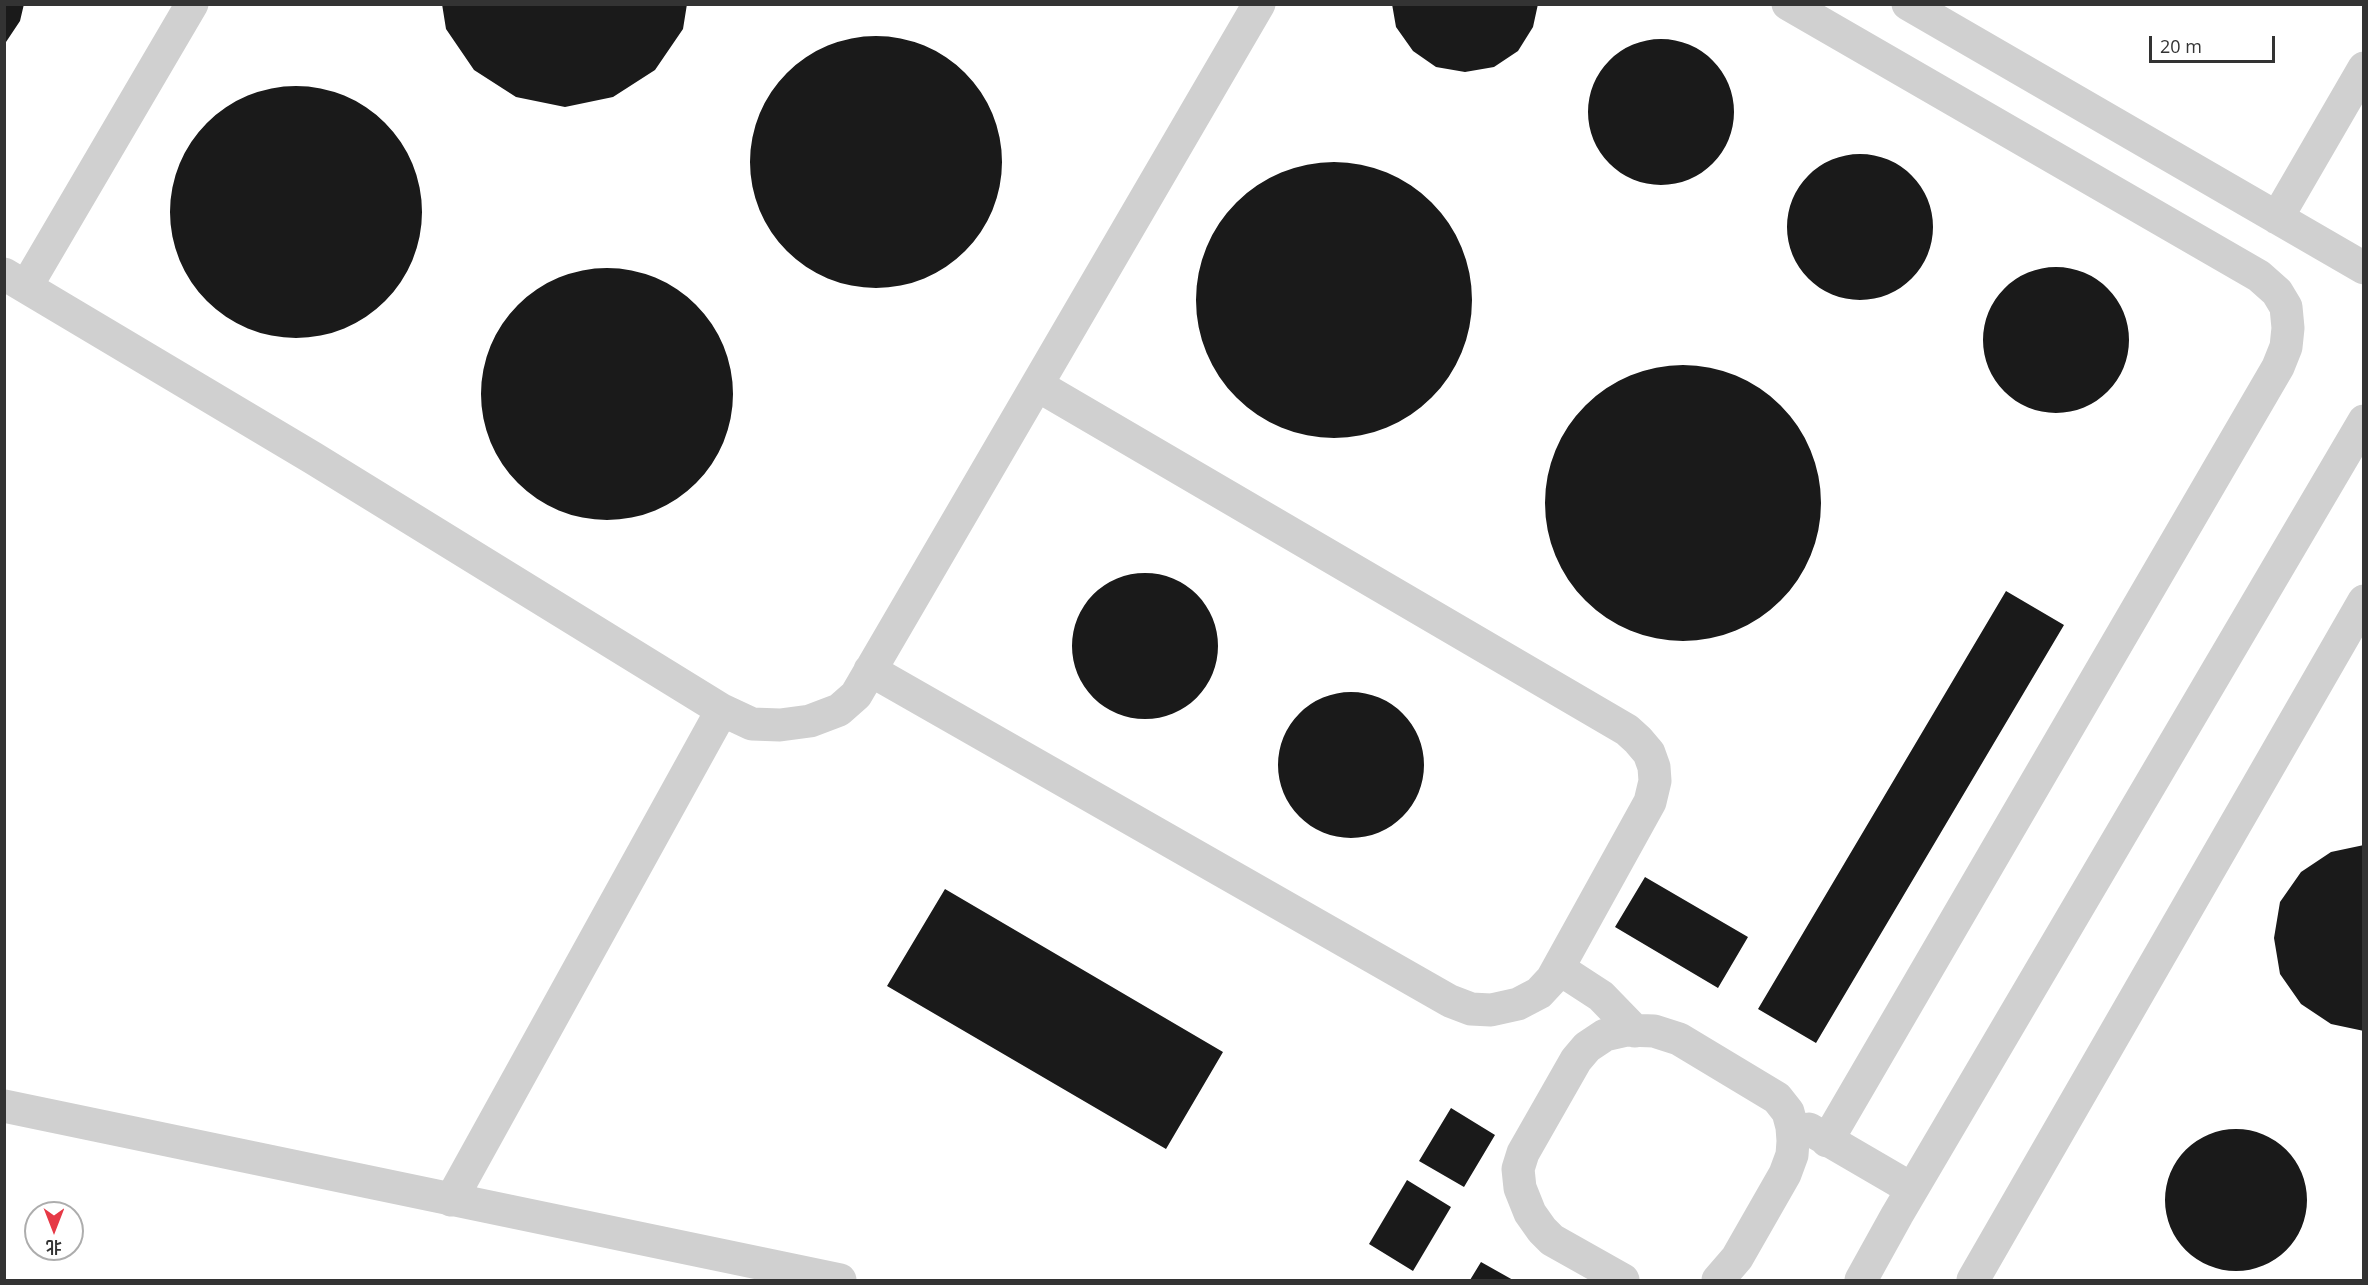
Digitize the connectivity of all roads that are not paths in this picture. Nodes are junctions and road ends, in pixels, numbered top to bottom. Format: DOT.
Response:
graph roads {
  1 [pos="192,4"];
  2 [pos="1259,4"];
  3 [pos="1788,4"];
  4 [pos="1908,4"];
  5 [pos="2364,68"];
  6 [pos="2277,218"];
  7 [pos="2364,268"];
  8 [pos="15,280"];
  9 [pos="1037,386"];
  10 [pos="2364,421"];
  11 [pos="2364,601"];
  12 [pos="870,670"];
  13 [pos="722,710"];
  14 [pos="1558,968"];
  15 [pos="1635,1031"];
  16 [pos="4,1106"];
  17 [pos="1790,1117"];
  18 [pos="1827,1141"];
  19 [pos="1912,1189"];
  20 [pos="451,1200"];
  21 [pos="840,1281"];
  22 [pos="1623,1281"];
  23 [pos="1718,1281"];
  24 [pos="1861,1281"];
  25 [pos="1973,1281"];
  1 -- 8 [label="lane"];
  2 -- 9 [label="lane"];
  3 -- 18 [label="lane"];
  4 -- 6 [label="lane"];
  5 -- 6 [label="lane"];
  6 -- 7 [label="lane"];
  8 -- 13 [label="lane"];
  9 -- 12 [label="lane"];
  9 -- 14 [label="lane"];
  10 -- 19 [label="lane"];
  11 -- 25 [label="lane"];
  12 -- 13 [label="lane"];
  12 -- 14 [label="lane"];
  13 -- 20 [label="lane"];
  14 -- 15 [label="lane"];
  15 -- 17 [label="lane"];
  15 -- 22 [label="lane"];
  16 -- 20 [label="lane"];
  17 -- 18 [label="lane"];
  17 -- 23 [label="lane"];
  18 -- 19 [label="lane"];
  19 -- 24 [label="lane"];
  20 -- 21 [label="lane"];
}
